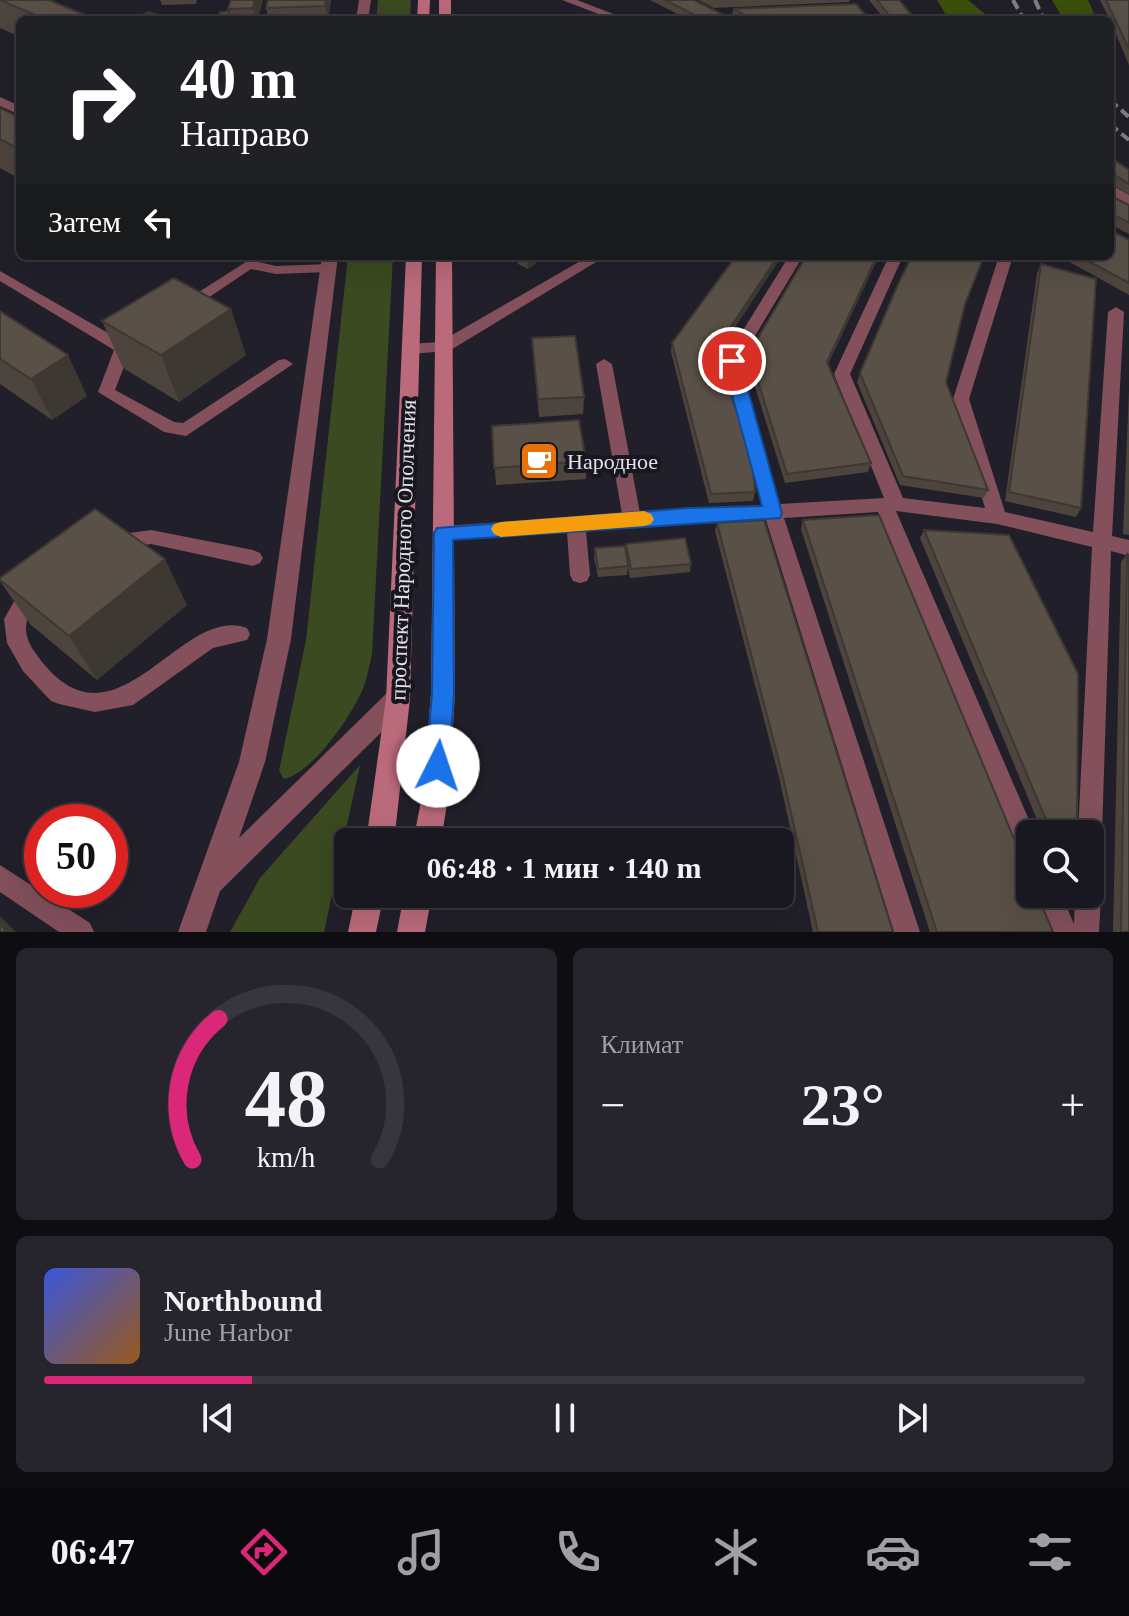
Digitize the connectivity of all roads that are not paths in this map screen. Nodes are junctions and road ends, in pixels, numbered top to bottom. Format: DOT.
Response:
graph roads {
  1 [pos="567,0"];
  2 [pos="613,16"];
  3 [pos="242,260"];
  4 [pos="414,260"];
  5 [pos="444,260"];
  6 [pos="592,260"];
  7 [pos="794,260"];
  8 [pos="894,260"];
  9 [pos="1005,260"];
  10 [pos="329,262"];
  11 [pos="0,275"];
  12 [pos="520,283"];
  13 [pos="536,294"];
  14 [pos="1116,312"];
  15 [pos="173,314"];
  16 [pos="148,331"];
  17 [pos="443,347"];
  18 [pos="123,348"];
  19 [pos="410,349"];
  20 [pos="285,364"];
  21 [pos="604,364"];
  22 [pos="890,504"];
  23 [pos="773,513"];
  24 [pos="997,517"];
  25 [pos="632,520"];
  26 [pos="576,524"];
  27 [pos="443,533"];
  28 [pos="1102,541"];
  29 [pos="96,548"];
  30 [pos="1129,548"];
  31 [pos="253,558"];
  32 [pos="580,575"];
  33 [pos="9,577"];
  34 [pos="48,577"];
  35 [pos="28,593"];
  36 [pos="240,634"];
  37 [pos="398,699"];
  38 [pos="1018,820"];
  39 [pos="1091,820"];
  40 [pos="382,828"];
  41 [pos="429,828"];
  42 [pos="0,877"];
  43 [pos="211,884"];
  44 [pos="367,908"];
  45 [pos="415,908"];
  46 [pos="1054,908"];
  47 [pos="1087,908"];
  48 [pos="81,932"];
  49 [pos="192,932"];
  50 [pos="362,932"];
  51 [pos="411,932"];
  52 [pos="907,932"];
  53 [pos="1064,932"];
  54 [pos="1086,932"];
  1 -- 2 [label="lane"];
  3 -- 10 [label="lane"];
  3 -- 15 [label="lane"];
  4 -- 19 [label="main road, проспект Народного Ополчения"];
  5 -- 17 [label="main road, проспект Народного Ополчения"];
  6 -- 13 [label="lane"];
  7 -- 23 [label="lane"];
  8 -- 22 [label="lane"];
  9 -- 24 [label="lane"];
  10 -- 43 [label="street"];
  11 -- 18 [label="lane"];
  12 -- 13 [label="lane"];
  13 -- 17 [label="lane"];
  14 -- 28 [label="lane"];
  16 -- 18 [label="lane"];
  17 -- 19 [label="lane"];
  17 -- 27 [label="main road, проспект Народного Ополчения"];
  18 -- 20 [label="lane"];
  19 -- 37 [label="main road, проспект Народного Ополчения"];
  21 -- 25 [label="lane"];
  22 -- 23 [label="lane"];
  22 -- 24 [label="lane"];
  22 -- 38 [label="lane"];
  23 -- 25 [label="lane"];
  23 -- 52 [label="lane"];
  24 -- 28 [label="lane"];
  25 -- 26 [label="lane"];
  26 -- 27 [label="lane"];
  26 -- 32 [label="lane"];
  27 -- 41 [label="main road, проспект Народного Ополчения"];
  28 -- 30 [label="lane"];
  28 -- 39 [label="lane"];
  29 -- 31 [label="lane"];
  33 -- 35 [label="lane"];
  34 -- 35 [label="lane"];
  35 -- 36 [label="lane"];
  37 -- 40 [label="main road, проспект Народного Ополчения"];
  37 -- 43 [label="street"];
  42 -- 48 [label="lane"];
  43 -- 49 [label="street"];
  44 -- 50 [label="main road"];
  45 -- 51 [label="main road"];
  46 -- 53 [label="lane"];
  47 -- 54 [label="lane"];
}
